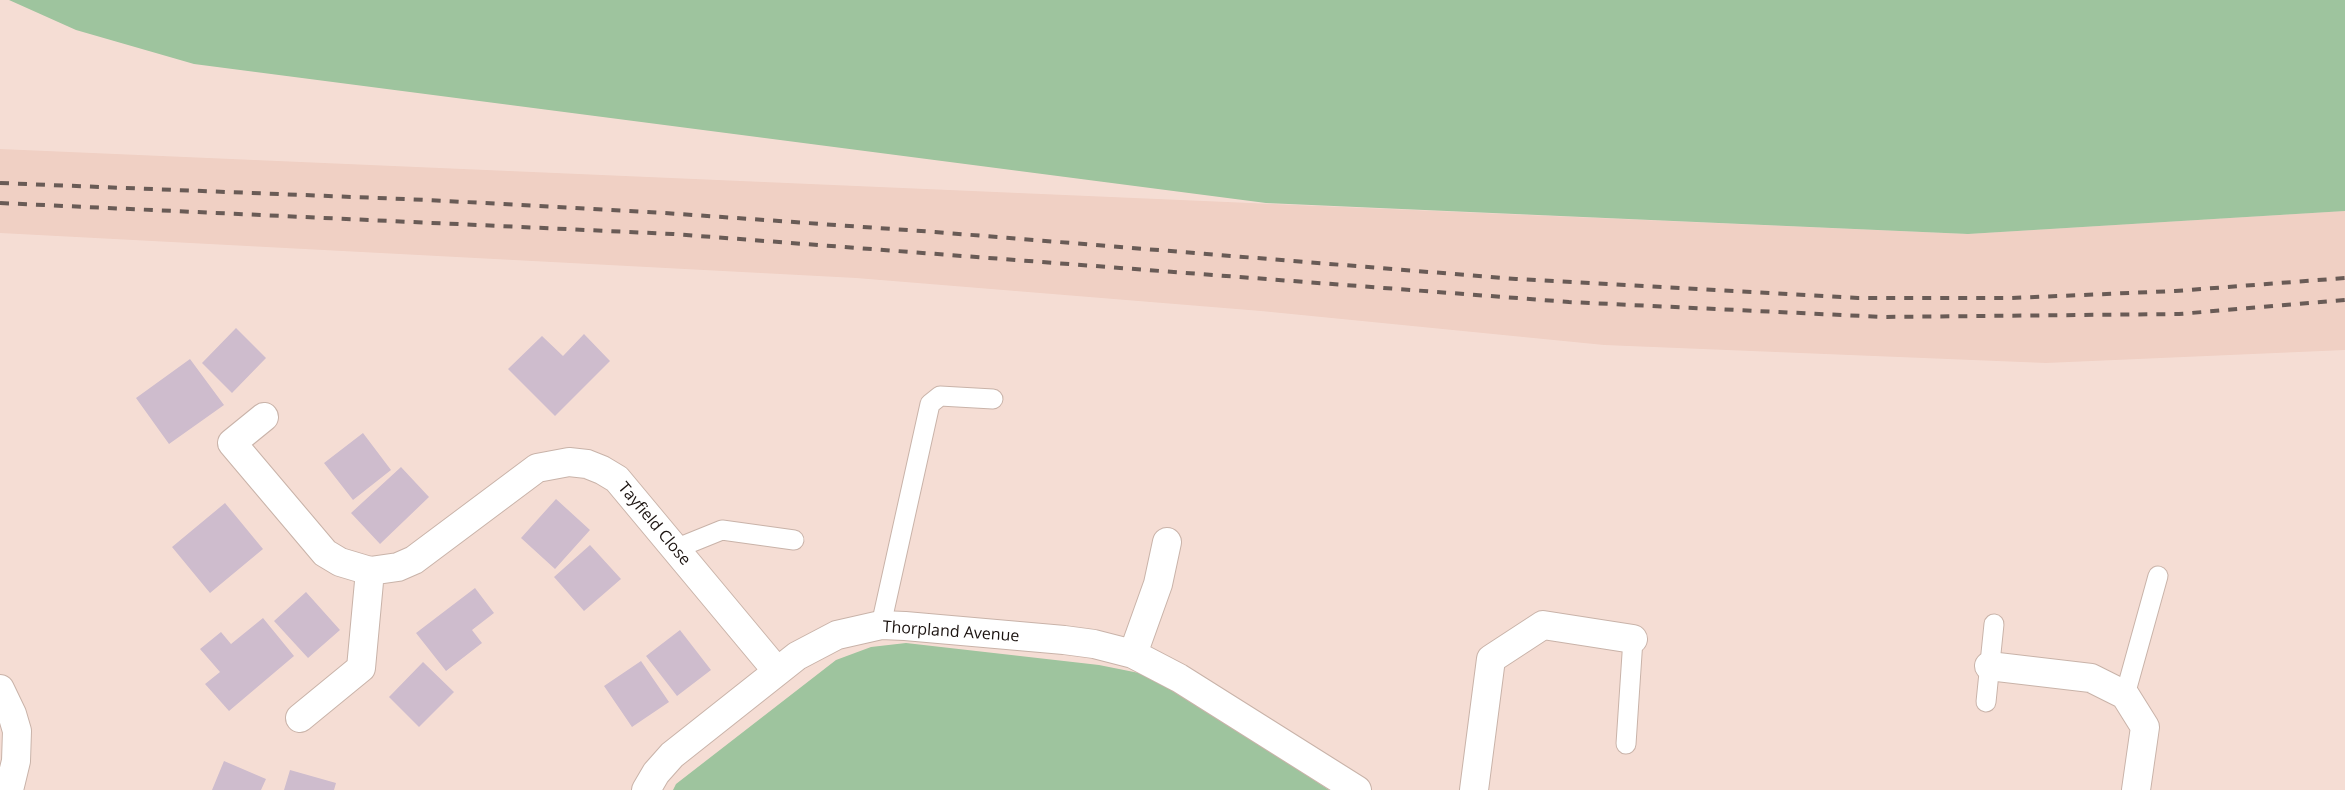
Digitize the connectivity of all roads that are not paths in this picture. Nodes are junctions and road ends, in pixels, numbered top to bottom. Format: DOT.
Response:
graph roads {
  1 [pos="993,399"];
  2 [pos="264,417"];
  3 [pos="794,540"];
  4 [pos="1167,542"];
  5 [pos="675,549"];
  6 [pos="370,571"];
  7 [pos="2158,576"];
  8 [pos="1994,624"];
  9 [pos="881,625"];
  10 [pos="1633,639"];
  11 [pos="1133,654"];
  12 [pos="1989,666"];
  13 [pos="777,671"];
  14 [pos="0,689"];
  15 [pos="2125,695"];
  16 [pos="1986,702"];
  17 [pos="300,718"];
  18 [pos="1626,744"];
  19 [pos="9,790"];
  20 [pos="646,790"];
  21 [pos="1357,790"];
  22 [pos="1474,790"];
  23 [pos="2136,790"];
  1 -- 9 [label="lane"];
  2 -- 6 [label="street, Tayfield Close"];
  3 -- 5 [label="lane"];
  4 -- 11 [label="street"];
  5 -- 6 [label="street, Tayfield Close"];
  5 -- 13 [label="street, Tayfield Close"];
  6 -- 17 [label="street"];
  7 -- 15 [label="lane"];
  8 -- 12 [label="lane"];
  9 -- 11 [label="street, Thorpland Avenue"];
  9 -- 13 [label="street, Thorpland Avenue"];
  10 -- 18 [label="lane"];
  10 -- 22 [label="street"];
  11 -- 21 [label="street, Thorpland Avenue"];
  12 -- 15 [label="street"];
  12 -- 16 [label="lane"];
  13 -- 20 [label="street, Thorpland Avenue"];
  14 -- 19 [label="street"];
  15 -- 23 [label="street"];
}
